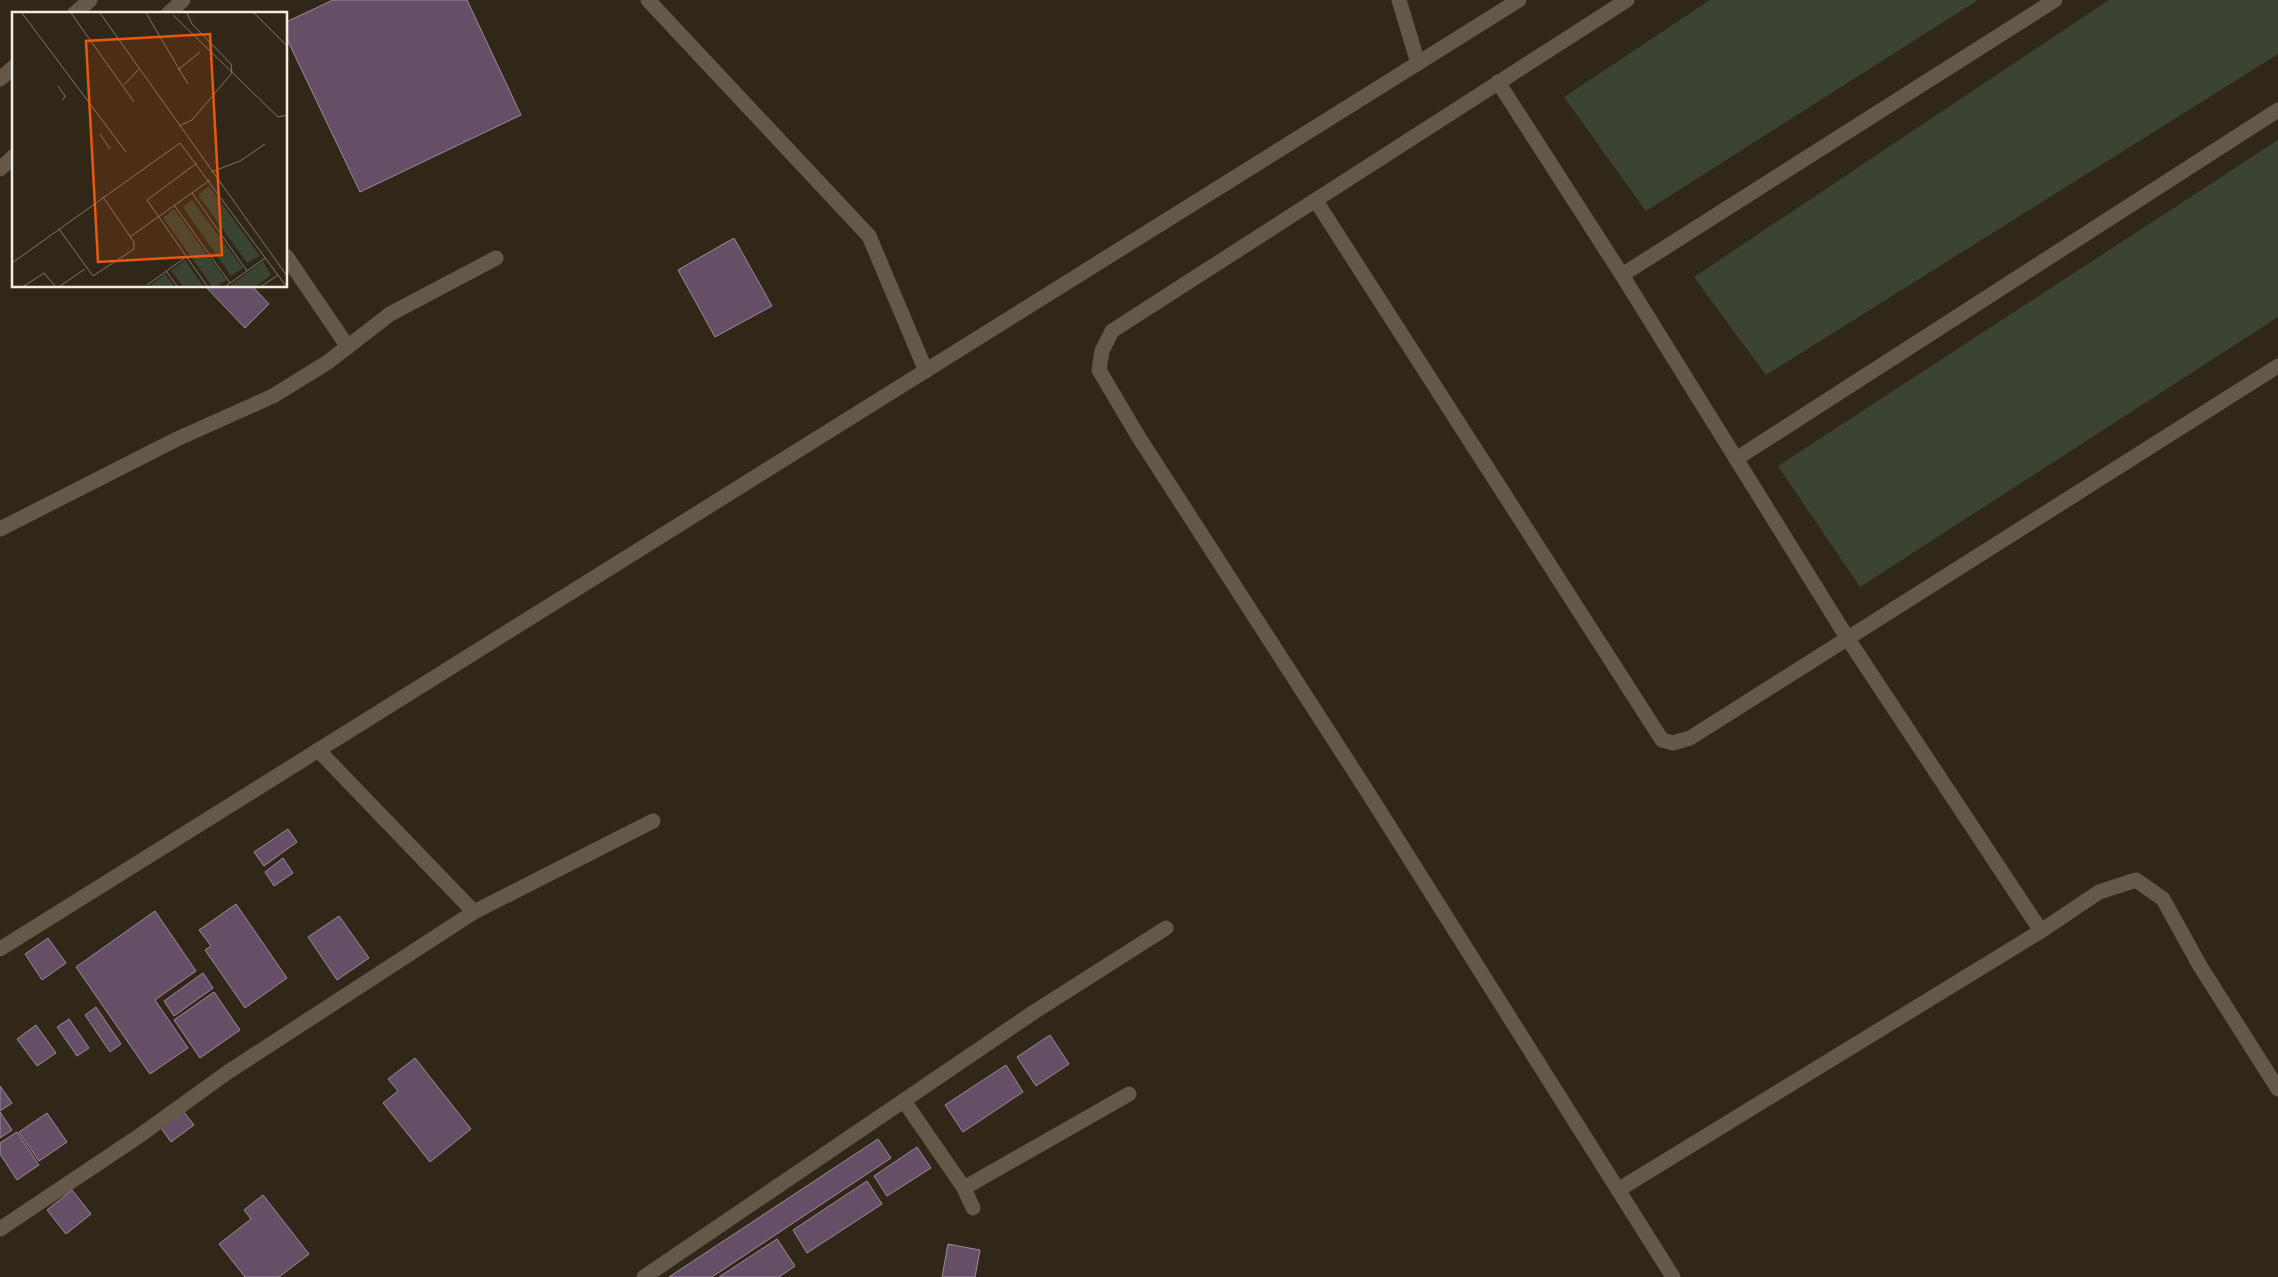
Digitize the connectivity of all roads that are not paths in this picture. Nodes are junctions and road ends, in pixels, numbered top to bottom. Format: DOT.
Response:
graph roads {
  1 [pos="90,0"];
  2 [pos="183,0"];
  3 [pos="648,0"];
  4 [pos="1399,0"];
  5 [pos="1519,0"];
  6 [pos="1627,0"];
  7 [pos="2055,0"];
  8 [pos="76,12"];
  9 [pos="170,12"];
  10 [pos="1418,63"];
  11 [pos="12,69"];
  12 [pos="0,79"];
  13 [pos="1498,82"];
  14 [pos="2278,110"];
  15 [pos="12,158"];
  16 [pos="0,169"];
  17 [pos="1316,201"];
  18 [pos="496,258"];
  19 [pos="288,259"];
  20 [pos="1622,275"];
  21 [pos="348,347"];
  22 [pos="2277,369"];
  23 [pos="926,371"];
  24 [pos="1736,459"];
  25 [pos="0,529"];
  26 [pos="1848,639"];
  27 [pos="318,750"];
  28 [pos="653,821"];
  29 [pos="474,912"];
  30 [pos="1166,928"];
  31 [pos="2041,932"];
  32 [pos="0,948"];
  33 [pos="2278,1089"];
  34 [pos="1129,1094"];
  35 [pos="904,1101"];
  36 [pos="964,1188"];
  37 [pos="1618,1190"];
  38 [pos="973,1208"];
  39 [pos="0,1229"];
  40 [pos="644,1277"];
  41 [pos="1673,1277"];
  1 -- 8 [label="street"];
  2 -- 9 [label="street"];
  3 -- 23 [label="street"];
  4 -- 10 [label="street"];
  5 -- 10 [label="street"];
  6 -- 13 [label="street"];
  7 -- 20 [label="street"];
  10 -- 23 [label="street"];
  11 -- 12 [label="street"];
  13 -- 17 [label="street"];
  13 -- 20 [label="street"];
  14 -- 24 [label="street"];
  15 -- 16 [label="street"];
  17 -- 26 [label="street"];
  17 -- 37 [label="street"];
  18 -- 21 [label="street"];
  19 -- 21 [label="street"];
  20 -- 24 [label="street"];
  21 -- 25 [label="street"];
  22 -- 26 [label="street"];
  23 -- 27 [label="street"];
  24 -- 26 [label="street"];
  26 -- 31 [label="street"];
  27 -- 29 [label="street"];
  27 -- 32 [label="street"];
  28 -- 29 [label="street"];
  29 -- 39 [label="street"];
  30 -- 35 [label="street"];
  31 -- 33 [label="street"];
  31 -- 37 [label="street"];
  34 -- 36 [label="street"];
  35 -- 36 [label="street"];
  35 -- 40 [label="street"];
  36 -- 38 [label="street"];
  37 -- 41 [label="street"];
}
